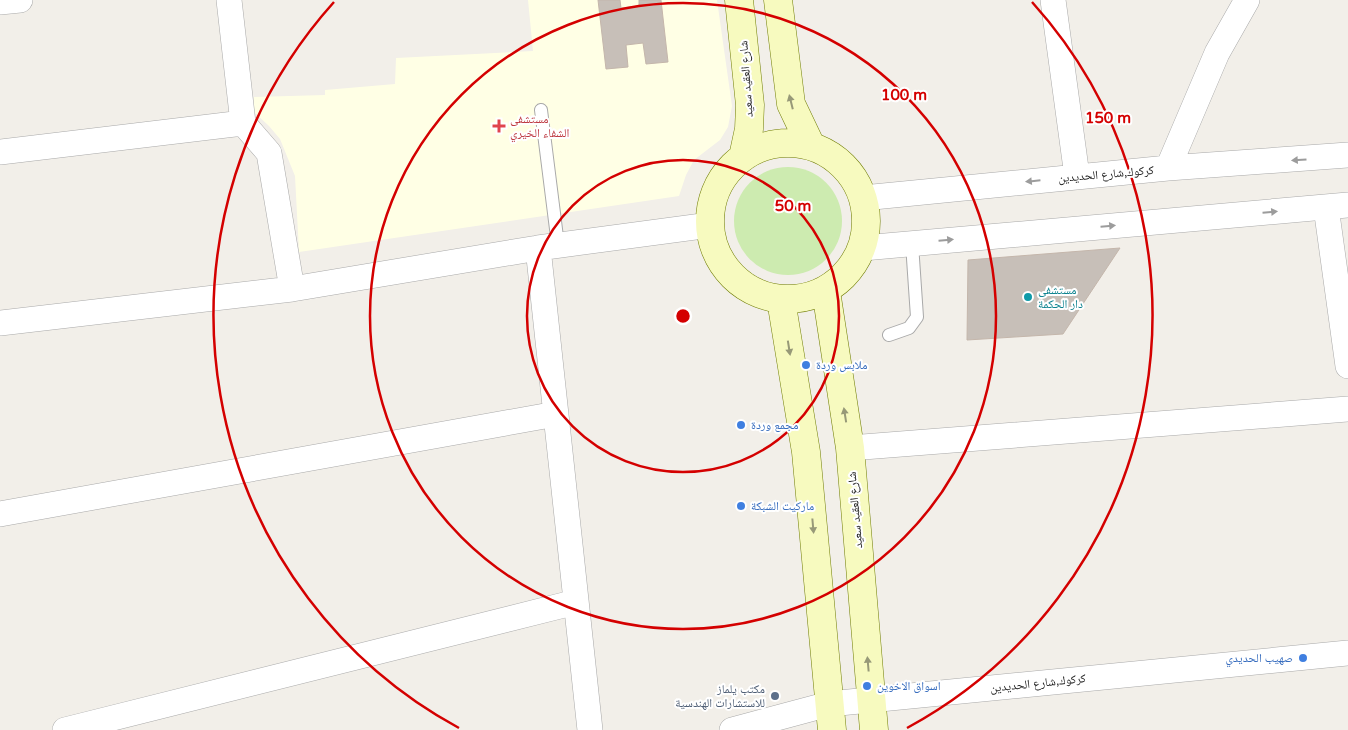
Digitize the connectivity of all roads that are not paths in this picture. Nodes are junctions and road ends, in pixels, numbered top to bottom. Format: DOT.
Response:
graph roads {
  1 [pos="20,0"];
  2 [pos="229,0"];
  3 [pos="739,0"];
  4 [pos="778,0"];
  5 [pos="1053,0"];
  6 [pos="1247,0"];
  7 [pos="0,2"];
  8 [pos="541,110"];
  9 [pos="243,123"];
  10 [pos="811,146"];
  11 [pos="0,152"];
  12 [pos="1348,155"];
  13 [pos="743,157"];
  14 [pos="1168,168"];
  15 [pos="1077,176"];
  16 [pos="864,198"];
  17 [pos="1337,206"];
  18 [pos="710,225"];
  19 [pos="912,244"];
  20 [pos="548,246"];
  21 [pos="862,248"];
  22 [pos="292,289"];
  23 [pos="826,290"];
  24 [pos="782,300"];
  25 [pos="0,323"];
  26 [pos="889,335"];
  27 [pos="1348,366"];
  28 [pos="1348,409"];
  29 [pos="556,414"];
  30 [pos="850,448"];
  31 [pos="0,514"];
  32 [pos="576,602"];
  33 [pos="1348,653"];
  34 [pos="871,699"];
  35 [pos="831,717"];
  36 [pos="65,730"];
  37 [pos="590,730"];
  38 [pos="732,730"];
  39 [pos="874,730"];
  1 -- 7 [label="street"];
  2 -- 9 [label="street"];
  3 -- 13 [label="street, شارع العقيد سعيد"];
  10 -- 4 [label="street, one-way"];
  5 -- 15 [label="street"];
  6 -- 14 [label="street"];
  8 -- 20 [label="lane"];
  9 -- 11 [label="street"];
  9 -- 22 [label="street"];
  10 -- 13 [label="street"];
  10 -- 16 [label="street"];
  12 -- 14 [label="street, كركوك,شارع الحديدين, one-way"];
  13 -- 18 [label="street"];
  14 -- 15 [label="street, كركوك,شارع الحديدين"];
  15 -- 16 [label="street, كركوك,شارع الحديدين, one-way"];
  16 -- 21 [label="street"];
  19 -- 17 [label="street, one-way"];
  17 -- 27 [label="street"];
  18 -- 20 [label="street"];
  18 -- 24 [label="street"];
  19 -- 21 [label="street"];
  19 -- 26 [label="lane"];
  20 -- 22 [label="street"];
  20 -- 29 [label="street"];
  21 -- 23 [label="street"];
  22 -- 25 [label="street"];
  23 -- 24 [label="street"];
  30 -- 23 [label="street, شارع العقيد سعيد, one-way"];
  24 -- 35 [label="street, one-way"];
  28 -- 30 [label="street"];
  29 -- 31 [label="street"];
  29 -- 32 [label="street"];
  34 -- 30 [label="street, شارع العقيد سعيد, one-way"];
  32 -- 36 [label="street"];
  32 -- 37 [label="street"];
  33 -- 34 [label="street, كركوك,شارع الحديدين"];
  34 -- 35 [label="street, كركوك,شارع الحديدين"];
  34 -- 39 [label="street, شارع العقيد سعيد"];
  35 -- 38 [label="street, كركوك,شارع الحديدين"];
}
